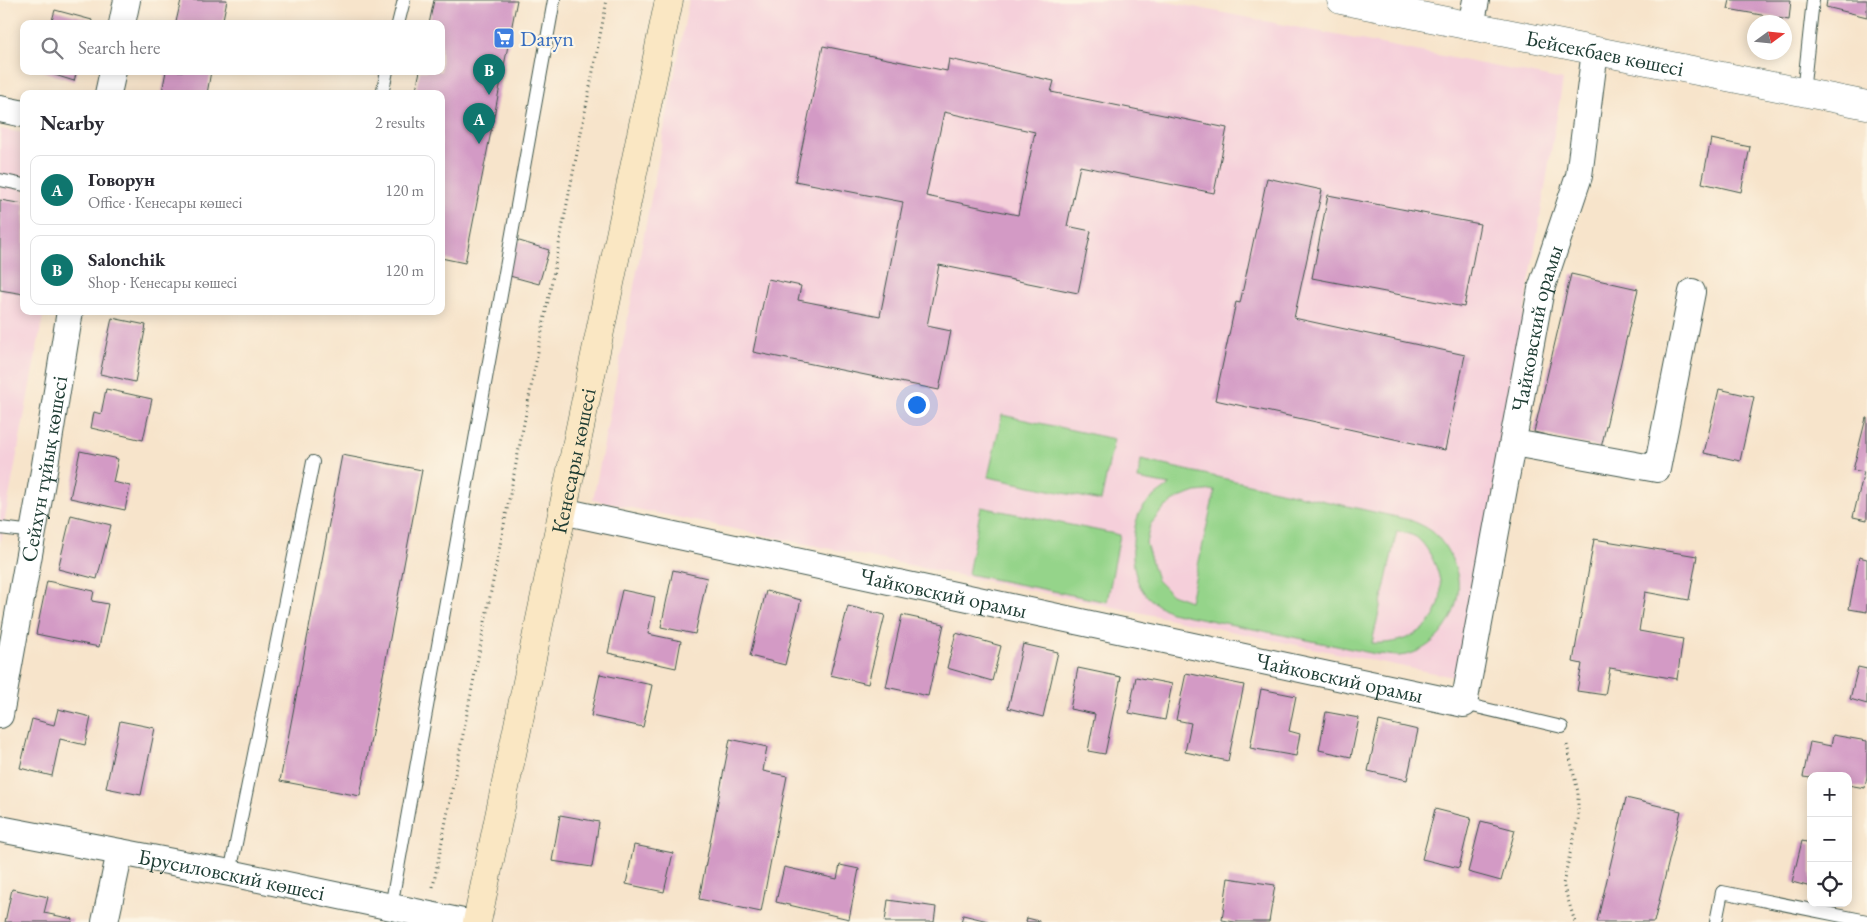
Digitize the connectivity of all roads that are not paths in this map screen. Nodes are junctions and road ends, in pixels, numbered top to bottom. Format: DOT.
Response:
graph roads {
  1 [pos="127,0"];
  2 [pos="404,0"];
  3 [pos="554,0"];
  4 [pos="669,0"];
  5 [pos="1341,0"];
  6 [pos="1813,0"];
  7 [pos="1474,13"];
  8 [pos="123,20"];
  9 [pos="399,20"];
  10 [pos="1595,51"];
  11 [pos="112,75"];
  12 [pos="387,75"];
  13 [pos="109,90"];
  14 [pos="383,90"];
  15 [pos="1802,92"];
  16 [pos="1867,106"];
  17 [pos="0,109"];
  18 [pos="20,113"];
  19 [pos="0,180"];
  20 [pos="20,184"];
  21 [pos="1692,292"];
  22 [pos="69,315"];
  23 [pos="1514,444"];
  24 [pos="313,462"];
  25 [pos="562,511"];
  26 [pos="0,528"];
  27 [pos="33,532"];
  28 [pos="1464,704"];
  29 [pos="1,706"];
  30 [pos="1562,727"];
  31 [pos="0,829"];
  32 [pos="120,852"];
  33 [pos="230,873"];
  34 [pos="391,907"];
  35 [pos="1867,921"];
  36 [pos="106,922"];
  37 [pos="463,922"];
  38 [pos="477,922"];
  39 [pos="1716,922"];
  1 -- 8 [label="street"];
  2 -- 9 [label="lane"];
  3 -- 34 [label="lane"];
  4 -- 25 [label="main road, Кенесары көшесі"];
  5 -- 7 [label="street, Бейсекбаев көшесі"];
  6 -- 15 [label="lane"];
  7 -- 10 [label="street, Бейсекбаев көшесі"];
  10 -- 15 [label="street, Бейсекбаев көшесі"];
  10 -- 23 [label="street, Чайковский орамы"];
  11 -- 13 [label="street"];
  12 -- 14 [label="lane"];
  15 -- 16 [label="street, Бейсекбаев көшесі"];
  17 -- 18 [label="street"];
  19 -- 20 [label="lane"];
  21 -- 23 [label="street"];
  22 -- 27 [label="street, Сейхун тұйық көшесі"];
  23 -- 28 [label="street, Чайковский орамы"];
  24 -- 33 [label="lane"];
  25 -- 28 [label="street, Чайковский орамы"];
  25 -- 38 [label="main road, Кенесары көшесі"];
  26 -- 27 [label="lane"];
  27 -- 29 [label="street, Сейхун тұйық көшесі"];
  28 -- 30 [label="lane"];
  31 -- 32 [label="street, Брусиловский көшесі"];
  32 -- 33 [label="street, Брусиловский көшесі"];
  32 -- 36 [label="street"];
  33 -- 34 [label="street, Брусиловский көшесі"];
  34 -- 37 [label="street, Брусиловский көшесі"];
  35 -- 39 [label="lane"];
}
